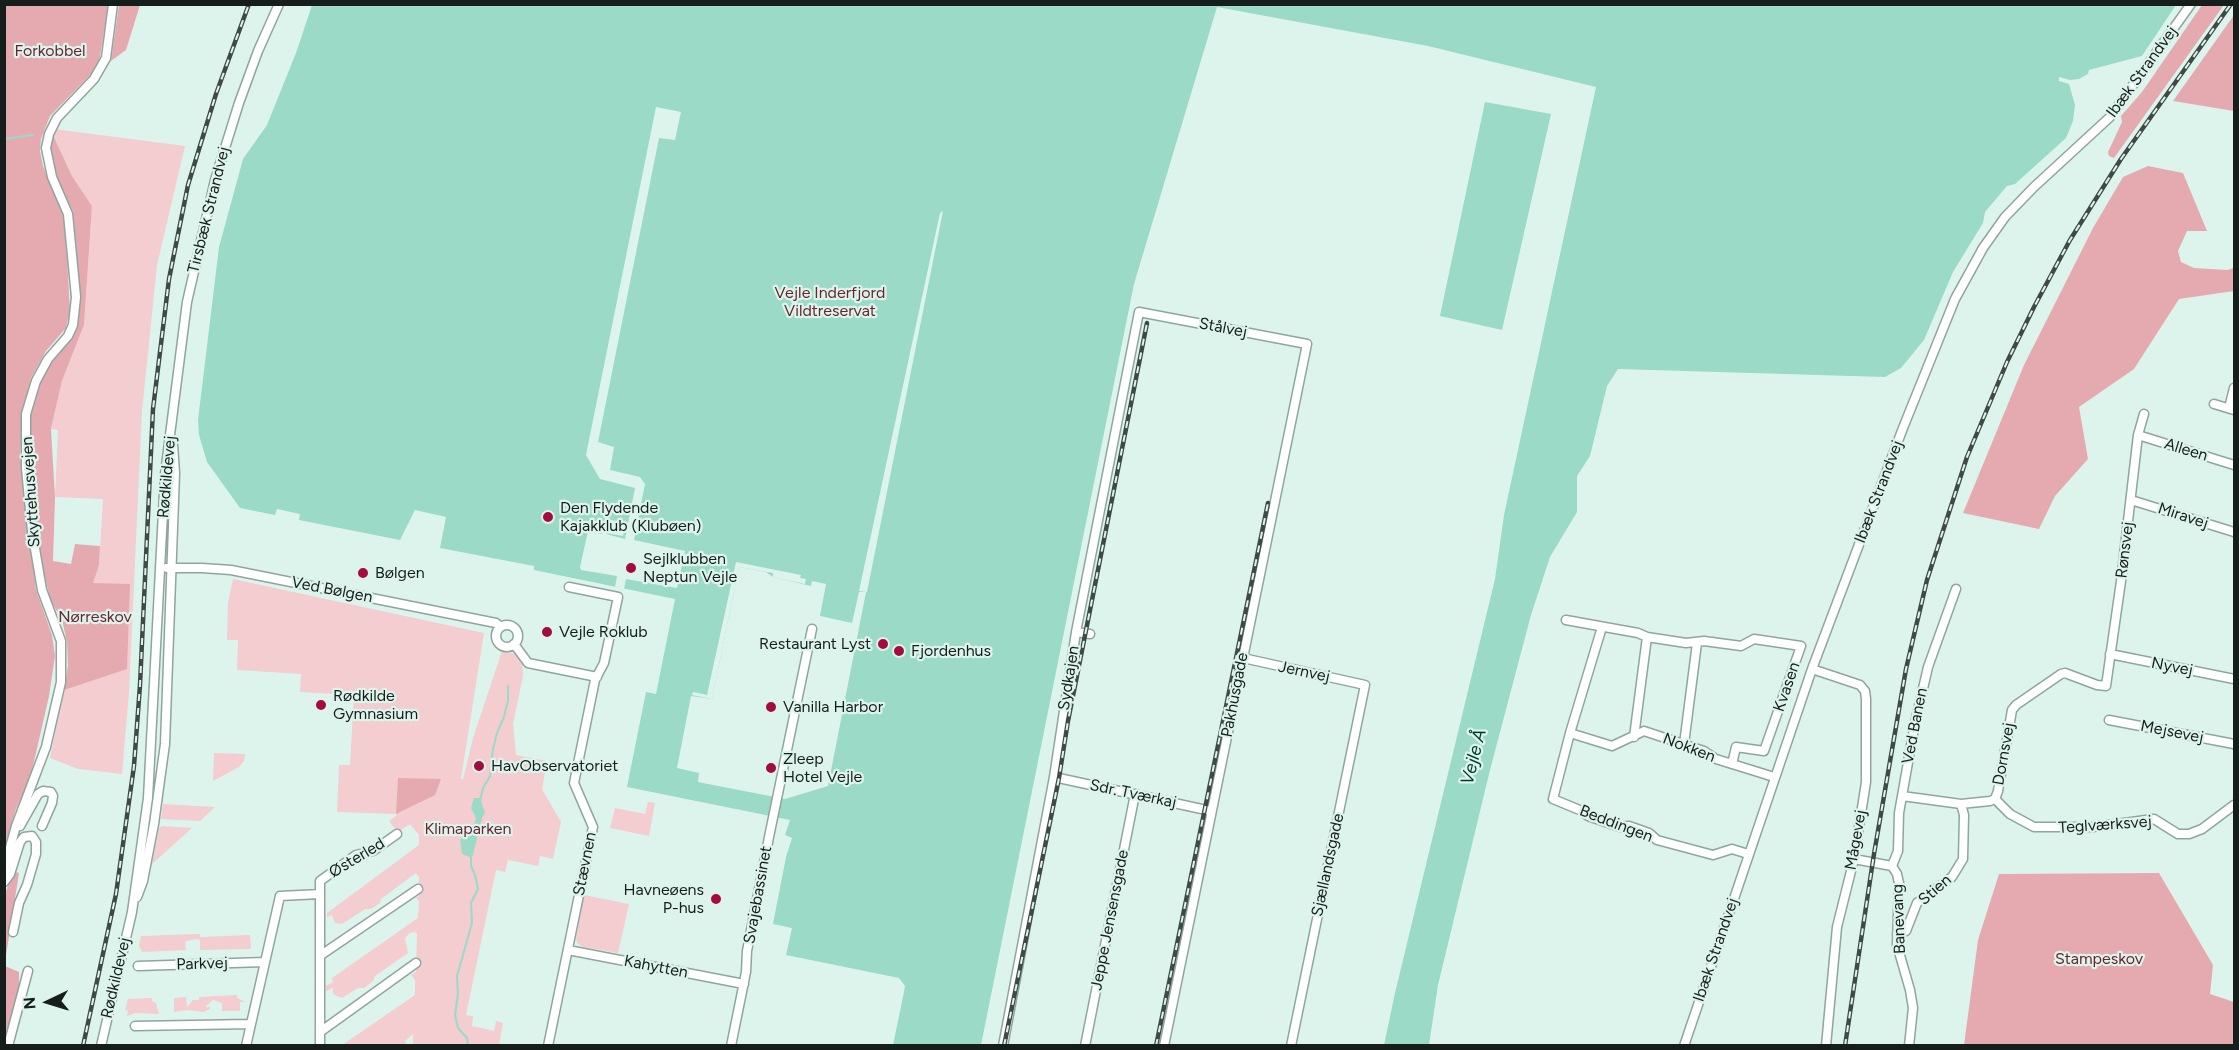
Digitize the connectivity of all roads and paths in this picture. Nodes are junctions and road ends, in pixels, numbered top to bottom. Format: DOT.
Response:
graph roads {
  1 [pos="113,4"];
  2 [pos="279,4"];
  3 [pos="2191,4"];
  4 [pos="1139,312"];
  5 [pos="1307,344"];
  6 [pos="2235,388"];
  7 [pos="2214,404"];
  8 [pos="2232,409"];
  9 [pos="2144,414"];
  10 [pos="171,424"];
  11 [pos="2138,435"];
  12 [pos="2235,465"];
  13 [pos="2131,500"];
  14 [pos="2235,532"];
  15 [pos="161,568"];
  16 [pos="171,568"];
  17 [pos="569,587"];
  18 [pos="1956,589"];
  19 [pos="1566,620"];
  20 [pos="501,627"];
  21 [pos="1602,627"];
  22 [pos="812,629"];
  23 [pos="1076,632"];
  24 [pos="1090,634"];
  25 [pos="1647,637"];
  26 [pos="1697,643"];
  27 [pos="514,644"];
  28 [pos="2110,654"];
  29 [pos="1243,658"];
  30 [pos="1812,669"];
  31 [pos="597,676"];
  32 [pos="2235,679"];
  33 [pos="1365,685"];
  34 [pos="2106,686"];
  35 [pos="2109,720"];
  36 [pos="1570,733"];
  37 [pos="1634,737"];
  38 [pos="1684,744"];
  39 [pos="2235,744"];
  40 [pos="1732,764"];
  41 [pos="1054,777"];
  42 [pos="1774,777"];
  43 [pos="1135,794"];
  44 [pos="1902,796"];
  45 [pos="1995,799"];
  46 [pos="1960,804"];
  47 [pos="2235,805"];
  48 [pos="1211,811"];
  49 [pos="16,826"];
  50 [pos="42,826"];
  51 [pos="397,834"];
  52 [pos="1748,854"];
  53 [pos="1854,859"];
  54 [pos="1892,866"];
  55 [pos="4,869"];
  56 [pos="4,882"];
  57 [pos="418,889"];
  58 [pos="320,894"];
  59 [pos="132,912"];
  60 [pos="13,932"];
  61 [pos="1897,934"];
  62 [pos="568,950"];
  63 [pos="321,956"];
  64 [pos="265,962"];
  65 [pos="416,963"];
  66 [pos="138,966"];
  67 [pos="28,971"];
  68 [pos="744,984"];
  69 [pos="251,1024"];
  70 [pos="135,1026"];
  71 [pos="320,1032"];
  72 [pos="8,1046"];
  73 [pos="101,1046"];
  74 [pos="246,1046"];
  75 [pos="320,1046"];
  76 [pos="548,1046"];
  77 [pos="731,1046"];
  78 [pos="1003,1046"];
  79 [pos="1085,1046"];
  80 [pos="1164,1046"];
  81 [pos="1291,1046"];
  82 [pos="1684,1046"];
  83 [pos="1826,1046"];
  84 [pos="1909,1046"];
  1 -- 49 [label="street, Skyttehusvejen"];
  2 -- 10 [label="street, Tirsbæk Strandvej"];
  3 -- 30 [label="street, Ibæk Strandvej"];
  4 -- 5 [label="street, Stålvej"];
  4 -- 23 [label="street, Sydkajen"];
  5 -- 29 [label="street, Pakhusgade"];
  6 -- 8 [label="street"];
  7 -- 8 [label="street"];
  9 -- 11 [label="street, Rønsvej"];
  10 -- 15 [label="street, Rødkildevej"];
  10 -- 16 [label="street, Rødkildevej"];
  11 -- 12 [label="street, Alleen"];
  11 -- 13 [label="street, Rønsvej"];
  13 -- 14 [label="street, Miravej"];
  13 -- 28 [label="street, Rønsvej"];
  15 -- 16 [label="street, Ved Bølgen"];
  15 -- 59 [label="street, Rødkildevej"];
  16 -- 20 [label="street, Ved Bølgen"];
  16 -- 59 [label="street, Rødkildevej"];
  17 -- 31 [label="street, Stævnen"];
  18 -- 44 [label="street, Ved Banen"];
  19 -- 21 [label="street, Kvasen"];
  20 -- 27 [label="street"];
  20 -- 27 [label="street"];
  21 -- 25 [label="street, Kvasen"];
  21 -- 36 [label="street, Beddingen"];
  22 -- 68 [label="street, Svajebassinet"];
  23 -- 24 [label="street"];
  23 -- 41 [label="street, Sydkajen"];
  25 -- 26 [label="street, Kvasen"];
  25 -- 37 [label="street"];
  26 -- 38 [label="street"];
  26 -- 40 [label="street, Kvasen"];
  27 -- 31 [label="street"];
  28 -- 32 [label="street, Nyvej"];
  28 -- 34 [label="street, Rønsvej"];
  29 -- 33 [label="street, Jernvej"];
  29 -- 48 [label="street, Pakhusgade"];
  30 -- 42 [label="street, Ibæk Strandvej"];
  30 -- 53 [label="street, Mågevej"];
  31 -- 62 [label="street, Stævnen"];
  33 -- 81 [label="street, Sjællandsgade"];
  34 -- 45 [label="street, Dornsvej"];
  35 -- 39 [label="street, Mejsevej"];
  36 -- 37 [label="street, Nokken"];
  36 -- 52 [label="street, Beddingen"];
  37 -- 38 [label="street, Nokken"];
  38 -- 40 [label="street, Nokken"];
  40 -- 42 [label="street, Nokken"];
  41 -- 43 [label="street, Sdr. Tværkaj"];
  41 -- 78 [label="street, Sydkajen"];
  42 -- 52 [label="street, Ibæk Strandvej"];
  43 -- 48 [label="street, Sdr. Tværkaj"];
  43 -- 79 [label="street, Jeppe Jensensgade"];
  44 -- 46 [label="street"];
  44 -- 54 [label="street, Ved Banen"];
  45 -- 46 [label="street"];
  45 -- 47 [label="street, Teglværksvej"];
  46 -- 61 [label="street, Stien"];
  48 -- 80 [label="street, Pakhusgade"];
  49 -- 50 [label="street, Skyttehusvejen"];
  49 -- 55 [label="street, Skyttehusvejen"];
  51 -- 58 [label="street, Østerled"];
  52 -- 82 [label="street, Ibæk Strandvej"];
  53 -- 54 [label="street, Banevang"];
  53 -- 83 [label="street, Mågevej"];
  54 -- 61 [label="street, Banevang"];
  56 -- 60 [label="street"];
  57 -- 63 [label="street"];
  58 -- 63 [label="street, Østerled"];
  58 -- 64 [label="street"];
  59 -- 73 [label="street, Rødkildevej"];
  61 -- 84 [label="street, Banevang"];
  62 -- 68 [label="street, Kahytten"];
  62 -- 76 [label="street, Stævnen"];
  63 -- 71 [label="street, Østerled"];
  64 -- 66 [label="street, Parkvej"];
  64 -- 69 [label="street"];
  65 -- 71 [label="street"];
  67 -- 72 [label="street"];
  68 -- 77 [label="street, Svajebassinet"];
  69 -- 70 [label="street"];
  69 -- 74 [label="street"];
  71 -- 75 [label="street, Østerled"];
}
